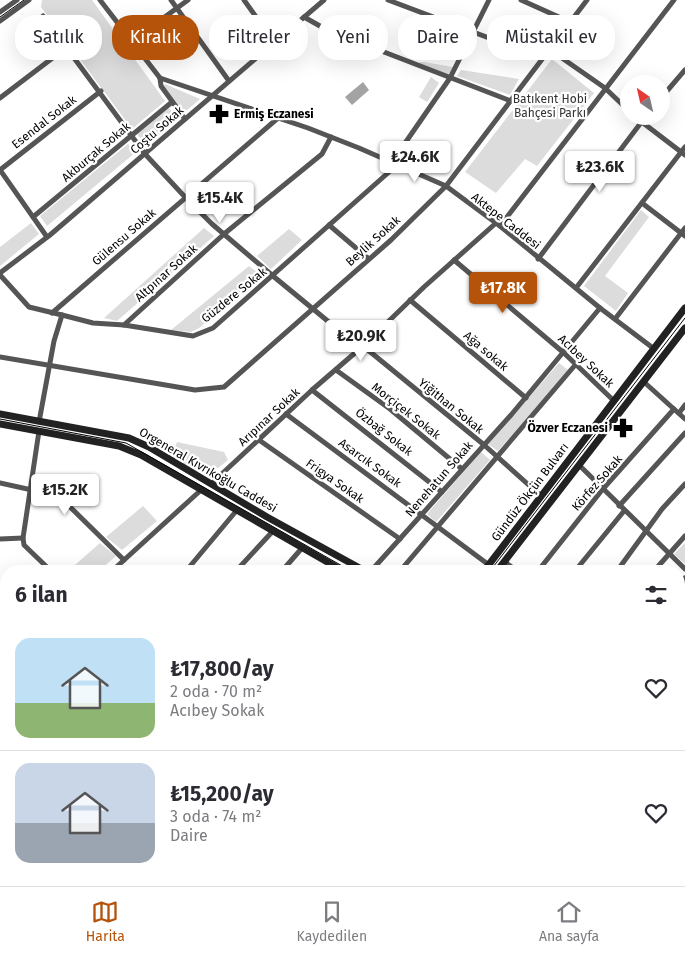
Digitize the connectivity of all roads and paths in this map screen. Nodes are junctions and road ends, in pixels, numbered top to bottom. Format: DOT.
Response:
graph roads {
  1 [pos="17,0"];
  2 [pos="29,0"];
  3 [pos="100,0"];
  4 [pos="171,0"];
  5 [pos="188,0"];
  6 [pos="244,0"];
  7 [pos="313,0"];
  8 [pos="324,0"];
  9 [pos="388,0"];
  10 [pos="489,0"];
  11 [pos="521,0"];
  12 [pos="587,0"];
  13 [pos="674,0"];
  14 [pos="317,6"];
  15 [pos="177,8"];
  16 [pos="0,12"];
  17 [pos="112,15"];
  18 [pos="167,15"];
  19 [pos="255,15"];
  20 [pos="306,15"];
  21 [pos="427,15"];
  22 [pos="554,15"];
  23 [pos="575,15"];
  24 [pos="308,19"];
  25 [pos="0,21"];
  26 [pos="477,23"];
  27 [pos="50,60"];
  28 [pos="77,60"];
  29 [pos="146,60"];
  30 [pos="253,60"];
  31 [pos="459,60"];
  32 [pos="541,60"];
  33 [pos="565,60"];
  34 [pos="685,70"];
  35 [pos="160,78"];
  36 [pos="450,78"];
  37 [pos="229,81"];
  38 [pos="605,88"];
  39 [pos="670,88"];
  40 [pos="101,91"];
  41 [pos="214,94"];
  42 [pos="0,98"];
  43 [pos="511,101"];
  44 [pos="172,102"];
  45 [pos="620,102"];
  46 [pos="278,118"];
  47 [pos="185,119"];
  48 [pos="639,125"];
  49 [pos="645,125"];
  50 [pos="132,136"];
  51 [pos="331,137"];
  52 [pos="684,151"];
  53 [pos="145,154"];
  54 [pos="395,163"];
  55 [pos="0,170"];
  56 [pos="446,186"];
  57 [pos="185,197"];
  58 [pos="642,203"];
  59 [pos="33,217"];
  60 [pos="329,225"];
  61 [pos="498,225"];
  62 [pos="685,228"];
  63 [pos="224,234"];
  64 [pos="683,235"];
  65 [pos="46,237"];
  66 [pos="538,258"];
  67 [pos="369,259"];
  68 [pos="454,260"];
  69 [pos="0,274"];
  70 [pos="273,276"];
  71 [pos="576,288"];
  72 [pos="410,300"];
  73 [pos="312,308"];
  74 [pos="600,308"];
  75 [pos="685,308"];
  76 [pos="52,313"];
  77 [pos="62,316"];
  78 [pos="615,319"];
  79 [pos="124,325"];
  80 [pos="685,328"];
  81 [pos="363,346"];
  82 [pos="653,348"];
  83 [pos="564,353"];
  84 [pos="0,357"];
  85 [pos="576,364"];
  86 [pos="49,366"];
  87 [pos="336,370"];
  88 [pos="644,382"];
  89 [pos="312,390"];
  90 [pos="526,398"];
  91 [pos="613,400"];
  92 [pos="685,405"];
  93 [pos="677,411"];
  94 [pos="0,414"];
  95 [pos="286,414"];
  96 [pos="685,419"];
  97 [pos="39,422"];
  98 [pos="0,424"];
  99 [pos="39,431"];
  100 [pos="685,433"];
  101 [pos="259,440"];
  102 [pos="483,444"];
  103 [pos="496,457"];
  104 [pos="579,465"];
  105 [pos="462,470"];
  106 [pos="0,483"];
  107 [pos="211,484"];
  108 [pos="685,484"];
  109 [pos="30,488"];
  110 [pos="201,490"];
  111 [pos="602,490"];
  112 [pos="442,492"];
  113 [pos="541,496"];
  114 [pos="619,506"];
  115 [pos="237,510"];
  116 [pos="624,511"];
  117 [pos="423,514"];
  118 [pos="438,525"];
  119 [pos="273,531"];
  120 [pos="646,531"];
  121 [pos="685,536"];
  122 [pos="22,538"];
  123 [pos="0,539"];
  124 [pos="400,539"];
  125 [pos="302,548"];
  126 [pos="669,552"];
  127 [pos="124,560"];
  128 [pos="505,562"];
  129 [pos="44,565"];
  130 [pos="119,565"];
  131 [pos="191,565"];
  132 [pos="242,565"];
  133 [pos="287,565"];
  134 [pos="331,565"];
  135 [pos="354,565"];
  136 [pos="376,565"];
  137 [pos="405,565"];
  138 [pos="484,565"];
  139 [pos="489,565"];
  140 [pos="502,565"];
  141 [pos="509,565"];
  142 [pos="543,565"];
  143 [pos="580,565"];
  144 [pos="621,565"];
  145 [pos="659,565"];
  146 [pos="681,565"];
  1 -- 16 [label="street"];
  2 -- 25 [label="street"];
  3 -- 17 [label="street"];
  4 -- 15 [label="street"];
  5 -- 15 [label="street"];
  6 -- 19 [label="street"];
  7 -- 14 [label="street"];
  8 -- 14 [label="street, Coştu Sokak"];
  9 -- 21 [label="street"];
  10 -- 26 [label="street, Güzdere Sokak"];
  11 -- 22 [label="street"];
  12 -- 23 [label="street, Beylik Sokak"];
  13 -- 38 [label="street, Arıpınar Sokak"];
  14 -- 20 [label="street, Coştu Sokak"];
  15 -- 18 [label="street"];
  15 -- 37 [label="street"];
  24 -- 36 [label="street"];
  27 -- 42 [label="street"];
  28 -- 40 [label="street, Yiğithan Sokak"];
  29 -- 35 [label="street"];
  30 -- 37 [label="street, Coştu Sokak"];
  31 -- 36 [label="street, Güzdere Sokak"];
  32 -- 43 [label="street, Beylik Sokak"];
  33 -- 38 [label="street"];
  34 -- 39 [label="street"];
  35 -- 41 [label="street, Aktepe Caddesi"];
  35 -- 44 [label="street"];
  36 -- 43 [label="street"];
  36 -- 54 [label="street, Güzdere Sokak"];
  37 -- 41 [label="street, Coştu Sokak"];
  38 -- 45 [label="street"];
  38 -- 61 [label="street, Arıpınar Sokak"];
  40 -- 50 [label="street, Yiğithan Sokak"];
  40 -- 55 [label="street, Esendal Sokak"];
  41 -- 46 [label="street, Aktepe Caddesi"];
  41 -- 47 [label="street, Coştu Sokak"];
  43 -- 56 [label="street, Beylik Sokak"];
  44 -- 47 [label="street"];
  44 -- 50 [label="street, Akburçak Sokak"];
  46 -- 51 [label="street, Aktepe Caddesi"];
  46 -- 57 [label="street, Gülensu Sokak"];
  47 -- 53 [label="street, Coştu Sokak"];
  48 -- 66 [label="street"];
  49 -- 52 [label="street"];
  50 -- 53 [label="street, Yiğithan Sokak"];
  50 -- 59 [label="street, Akburçak Sokak"];
  51 -- 54 [label="street, Aktepe Caddesi"];
  51 -- 63 [label="street, Altpınar Sokak"];
  52 -- 58 [label="street"];
  53 -- 57 [label="street, Yiğithan Sokak"];
  53 -- 65 [label="street, Coştu Sokak"];
  54 -- 56 [label="street, Aktepe Caddesi"];
  54 -- 60 [label="street, Güzdere Sokak"];
  55 -- 59 [label="street"];
  56 -- 61 [label="street, Aktepe Caddesi"];
  56 -- 67 [label="street, Beylik Sokak"];
  57 -- 63 [label="street, Yiğithan Sokak"];
  57 -- 76 [label="street, Gülensu Sokak"];
  58 -- 64 [label="street"];
  58 -- 71 [label="street"];
  59 -- 65 [label="street"];
  60 -- 67 [label="street"];
  60 -- 70 [label="street, Güzdere Sokak"];
  61 -- 66 [label="street, Aktepe Caddesi"];
  61 -- 68 [label="street, Arıpınar Sokak"];
  62 -- 64 [label="street"];
  63 -- 70 [label="street, Yiğithan Sokak"];
  63 -- 79 [label="street, Altpınar Sokak"];
  64 -- 78 [label="street"];
  65 -- 69 [label="street, Coştu Sokak"];
  66 -- 71 [label="street, Aktepe Caddesi"];
  67 -- 73 [label="street, Beylik Sokak"];
  68 -- 72 [label="street, Arıpınar Sokak"];
  68 -- 83 [label="street, Acıbey Sokak"];
  69 -- 76 [label="street, Güzdere Sokak"];
  70 -- 73 [label="street, Yiğithan Sokak"];
  70 -- 79 [label="street, Güzdere Sokak"];
  71 -- 74 [label="street, Aktepe Caddesi"];
  72 -- 81 [label="street, Arıpınar Sokak"];
  72 -- 90 [label="street, Ağa sokak"];
  73 -- 81 [label="street, Yiğithan Sokak"];
  73 -- 86 [label="street, Beylik Sokak"];
  74 -- 78 [label="street, Aktepe Caddesi"];
  74 -- 83 [label="street, Nenehatun Sokak"];
  75 -- 82 [label="main road, Gündüz Ökçün Bulvarı"];
  76 -- 77 [label="street, Güzdere Sokak"];
  77 -- 79 [label="street, Güzdere Sokak"];
  77 -- 86 [label="street"];
  78 -- 82 [label="street, Aktepe Caddesi"];
  80 -- 88 [label="main road, Gündüz Ökçün Bulvarı"];
  81 -- 87 [label="street, Arıpınar Sokak"];
  81 -- 102 [label="street, Yiğithan Sokak"];
  82 -- 91 [label="main road, Gündüz Ökçün Bulvarı"];
  83 -- 85 [label="street, Acıbey Sokak"];
  83 -- 90 [label="street, Nenehatun Sokak"];
  84 -- 86 [label="street, Beylik Sokak"];
  85 -- 91 [label="street, Acıbey Sokak"];
  85 -- 103 [label="street"];
  86 -- 97 [label="street"];
  87 -- 89 [label="street, Arıpınar Sokak"];
  87 -- 105 [label="street, Morçiçek Sokak"];
  88 -- 93 [label="street"];
  88 -- 104 [label="main road, Gündüz Ökçün Bulvarı"];
  89 -- 95 [label="street, Arıpınar Sokak"];
  89 -- 112 [label="street, Özbağ Sokak"];
  90 -- 102 [label="street, Nenehatun Sokak"];
  91 -- 113 [label="main road, Gündüz Ökçün Bulvarı"];
  92 -- 93 [label="street, Körfez Sokak"];
  93 -- 96 [label="street"];
  93 -- 111 [label="street, Körfez Sokak"];
  94 -- 97 [label="main road, Orgeneral Kıvrıkoğlu Caddesi"];
  95 -- 101 [label="street, Arıpınar Sokak"];
  95 -- 117 [label="street, Asarcık Sokak"];
  97 -- 107 [label="main road, Orgeneral Kıvrıkoğlu Caddesi"];
  98 -- 99 [label="main road"];
  99 -- 109 [label="street"];
  99 -- 110 [label="main road"];
  100 -- 114 [label="street"];
  101 -- 107 [label="street, Arıpınar Sokak"];
  101 -- 124 [label="street, Frigya Sokak"];
  102 -- 103 [label="street, Yiğithan Sokak"];
  102 -- 105 [label="street, Nenehatun Sokak"];
  103 -- 113 [label="street, Yiğithan Sokak"];
  103 -- 118 [label="street"];
  104 -- 111 [label="street"];
  104 -- 128 [label="main road, Gündüz Ökçün Bulvarı"];
  105 -- 112 [label="street, Nenehatun Sokak"];
  106 -- 109 [label="street"];
  107 -- 135 [label="main road, Orgeneral Kıvrıkoğlu Caddesi"];
  108 -- 120 [label="street"];
  109 -- 122 [label="street"];
  109 -- 127 [label="street"];
  110 -- 115 [label="main road"];
  110 -- 127 [label="street"];
  111 -- 114 [label="street"];
  111 -- 142 [label="street, Körfez Sokak"];
  112 -- 117 [label="street, Nenehatun Sokak"];
  113 -- 139 [label="main road, Gündüz Ökçün Bulvarı"];
  114 -- 116 [label="street"];
  115 -- 119 [label="main road"];
  115 -- 131 [label="street"];
  116 -- 120 [label="street"];
  116 -- 143 [label="street"];
  117 -- 118 [label="street, Asarcık Sokak"];
  117 -- 124 [label="street, Nenehatun Sokak"];
  118 -- 137 [label="street"];
  118 -- 138 [label="street, Asarcık Sokak"];
  119 -- 125 [label="main road"];
  119 -- 132 [label="street"];
  120 -- 126 [label="street"];
  120 -- 144 [label="street"];
  121 -- 126 [label="street"];
  122 -- 123 [label="street"];
  122 -- 129 [label="street"];
  124 -- 136 [label="street, Nenehatun Sokak"];
  125 -- 133 [label="street"];
  125 -- 134 [label="main road"];
  126 -- 145 [label="street"];
  126 -- 146 [label="street"];
  127 -- 130 [label="street"];
  128 -- 140 [label="main road, Gündüz Ökçün Bulvarı"];
  128 -- 141 [label="street"];
}
